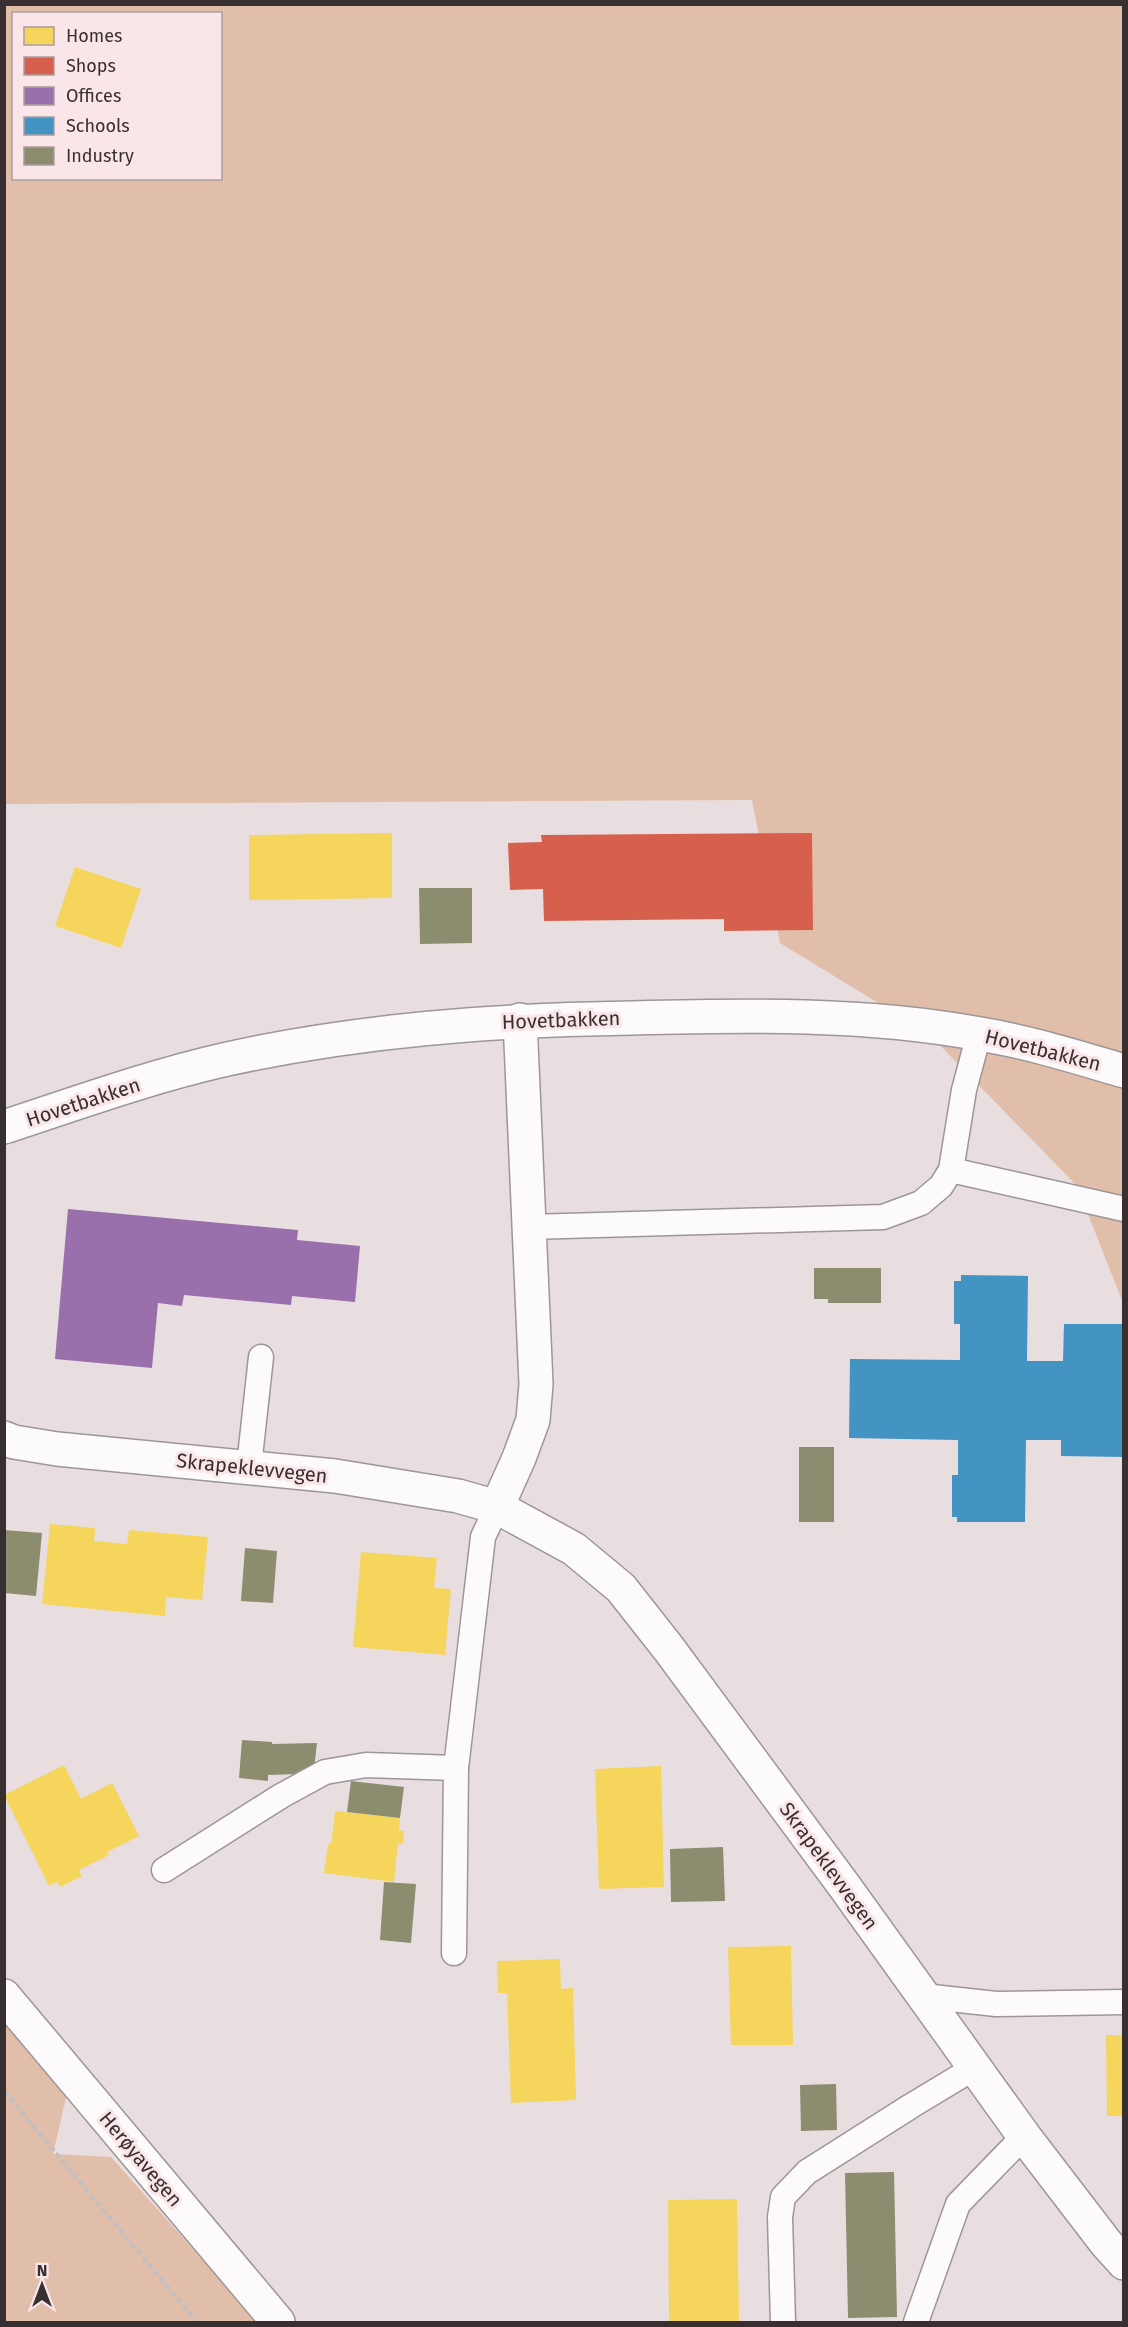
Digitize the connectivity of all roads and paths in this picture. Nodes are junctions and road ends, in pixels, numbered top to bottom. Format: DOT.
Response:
graph roads {
  1 [pos="520,1020"];
  2 [pos="979,1034"];
  3 [pos="1124,1071"];
  4 [pos="4,1127"];
  5 [pos="951,1170"];
  6 [pos="1124,1209"];
  7 [pos="529,1227"];
  8 [pos="261,1357"];
  9 [pos="4,1438"];
  10 [pos="249,1466"];
  11 [pos="497,1507"];
  12 [pos="456,1768"];
  13 [pos="164,1870"];
  14 [pos="454,1953"];
  15 [pos="4,1996"];
  16 [pos="923,1996"];
  17 [pos="1124,2002"];
  18 [pos="974,2068"];
  19 [pos="4,2091"];
  20 [pos="1024,2136"];
  21 [pos="1124,2263"];
  22 [pos="197,2322"];
  23 [pos="278,2322"];
  24 [pos="783,2322"];
  25 [pos="916,2322"];
  1 -- 2 [label="main road, Hovetbakken"];
  1 -- 4 [label="main road, Hovetbakken"];
  1 -- 7 [label="main road"];
  2 -- 3 [label="main road, Hovetbakken"];
  2 -- 5 [label="lane"];
  5 -- 6 [label="lane"];
  5 -- 7 [label="lane"];
  7 -- 11 [label="main road"];
  8 -- 10 [label="lane"];
  9 -- 10 [label="main road, Skrapeklevvegen"];
  10 -- 11 [label="main road, Skrapeklevvegen"];
  11 -- 12 [label="lane"];
  11 -- 16 [label="main road, Skrapeklevvegen"];
  12 -- 13 [label="lane"];
  12 -- 14 [label="lane"];
  15 -- 23 [label="main road, Herøyavegen"];
  16 -- 17 [label="lane"];
  16 -- 18 [label="main road, Skrapeklevvegen"];
  18 -- 20 [label="main road, Skrapeklevvegen"];
  18 -- 24 [label="lane"];
  19 -- 22 [label="path"];
  20 -- 21 [label="main road, Skrapeklevvegen"];
  20 -- 25 [label="lane"];
}
